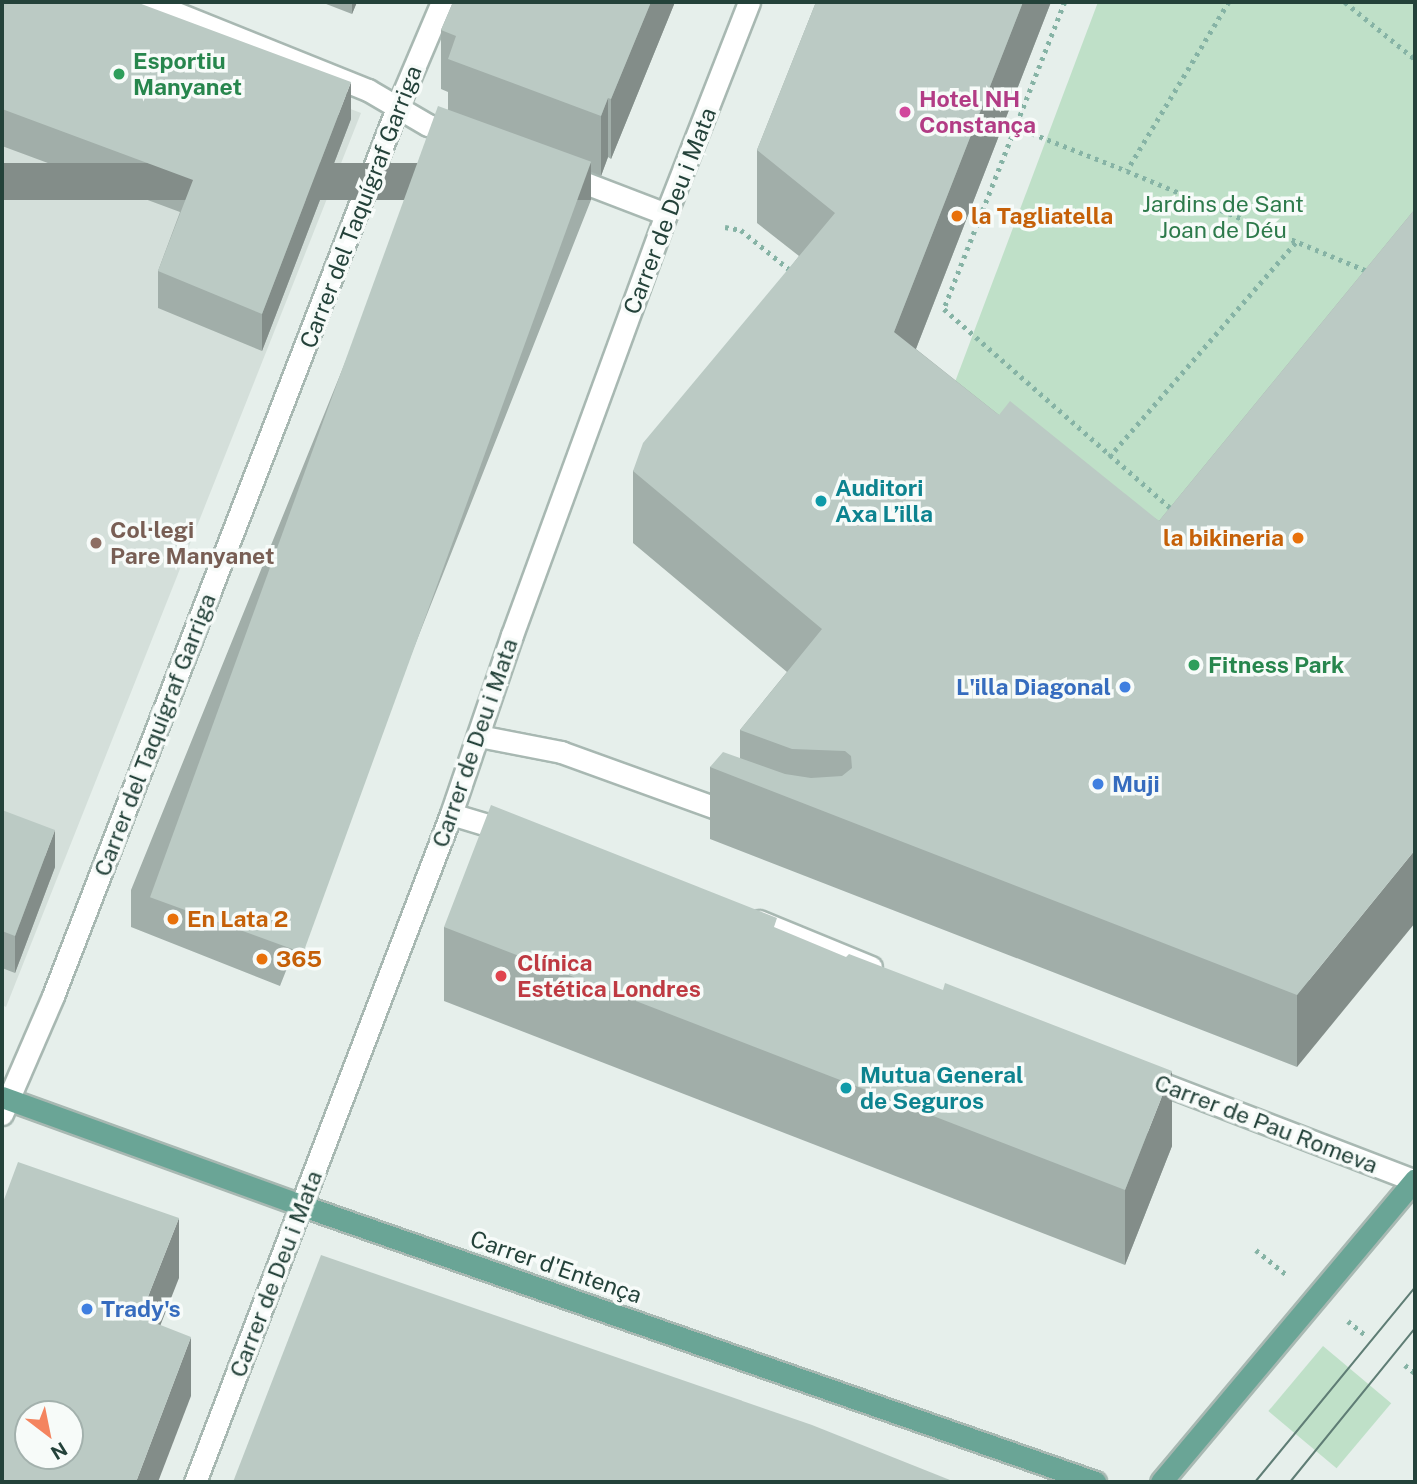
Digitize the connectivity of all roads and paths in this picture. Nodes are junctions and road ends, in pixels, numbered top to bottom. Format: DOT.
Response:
graph roads {
  1 [pos="149,2"];
  2 [pos="442,2"];
  3 [pos="749,2"];
  4 [pos="1065,2"];
  5 [pos="1230,2"];
  6 [pos="1345,2"];
  7 [pos="1415,59"];
  8 [pos="397,108"];
  9 [pos="1016,127"];
  10 [pos="478,143"];
  11 [pos="553,171"];
  12 [pos="1127,171"];
  13 [pos="666,214"];
  14 [pos="725,227"];
  15 [pos="1297,242"];
  16 [pos="793,272"];
  17 [pos="1377,275"];
  18 [pos="1109,457"];
  19 [pos="1184,519"];
  20 [pos="479,736"];
  21 [pos="451,814"];
  22 [pos="764,825"];
  23 [pos="527,837"];
  24 [pos="735,913"];
  25 [pos="897,977"];
  26 [pos="1123,1068"];
  27 [pos="4,1103"];
  28 [pos="1415,1179"];
  29 [pos="303,1206"];
  30 [pos="1256,1251"];
  31 [pos="1292,1278"];
  32 [pos="1348,1321"];
  33 [pos="1364,1334"];
  34 [pos="1405,1365"];
  35 [pos="1415,1373"];
  36 [pos="195,1482"];
  37 [pos="1095,1482"];
  38 [pos="1161,1482"];
  1 -- 8 [label="street"];
  2 -- 8 [label="street, Carrer del Taquígraf Garriga"];
  3 -- 13 [label="street, Carrer de Deu i Mata"];
  4 -- 9 [label="path"];
  5 -- 12 [label="path"];
  6 -- 7 [label="path"];
  8 -- 10 [label="street"];
  8 -- 27 [label="street, Carrer del Taquígraf Garriga"];
  9 -- 12 [label="path"];
  9 -- 18 [label="path"];
  11 -- 13 [label="street"];
  12 -- 15 [label="path"];
  13 -- 20 [label="street, Carrer de Deu i Mata"];
  14 -- 16 [label="path"];
  15 -- 17 [label="path"];
  15 -- 18 [label="path"];
  18 -- 19 [label="path"];
  20 -- 21 [label="street, Carrer de Deu i Mata"];
  20 -- 22 [label="street"];
  21 -- 23 [label="street"];
  21 -- 29 [label="street, Carrer de Deu i Mata"];
  24 -- 25 [label="street"];
  26 -- 28 [label="street, Carrer de Pau Romeva"];
  27 -- 29 [label="main road, Carrer d'Entença"];
  28 -- 38 [label="main road"];
  29 -- 36 [label="street, Carrer de Deu i Mata"];
  29 -- 37 [label="main road, Carrer d'Entença"];
  30 -- 31 [label="path"];
  32 -- 33 [label="path"];
  34 -- 35 [label="path"];
}
